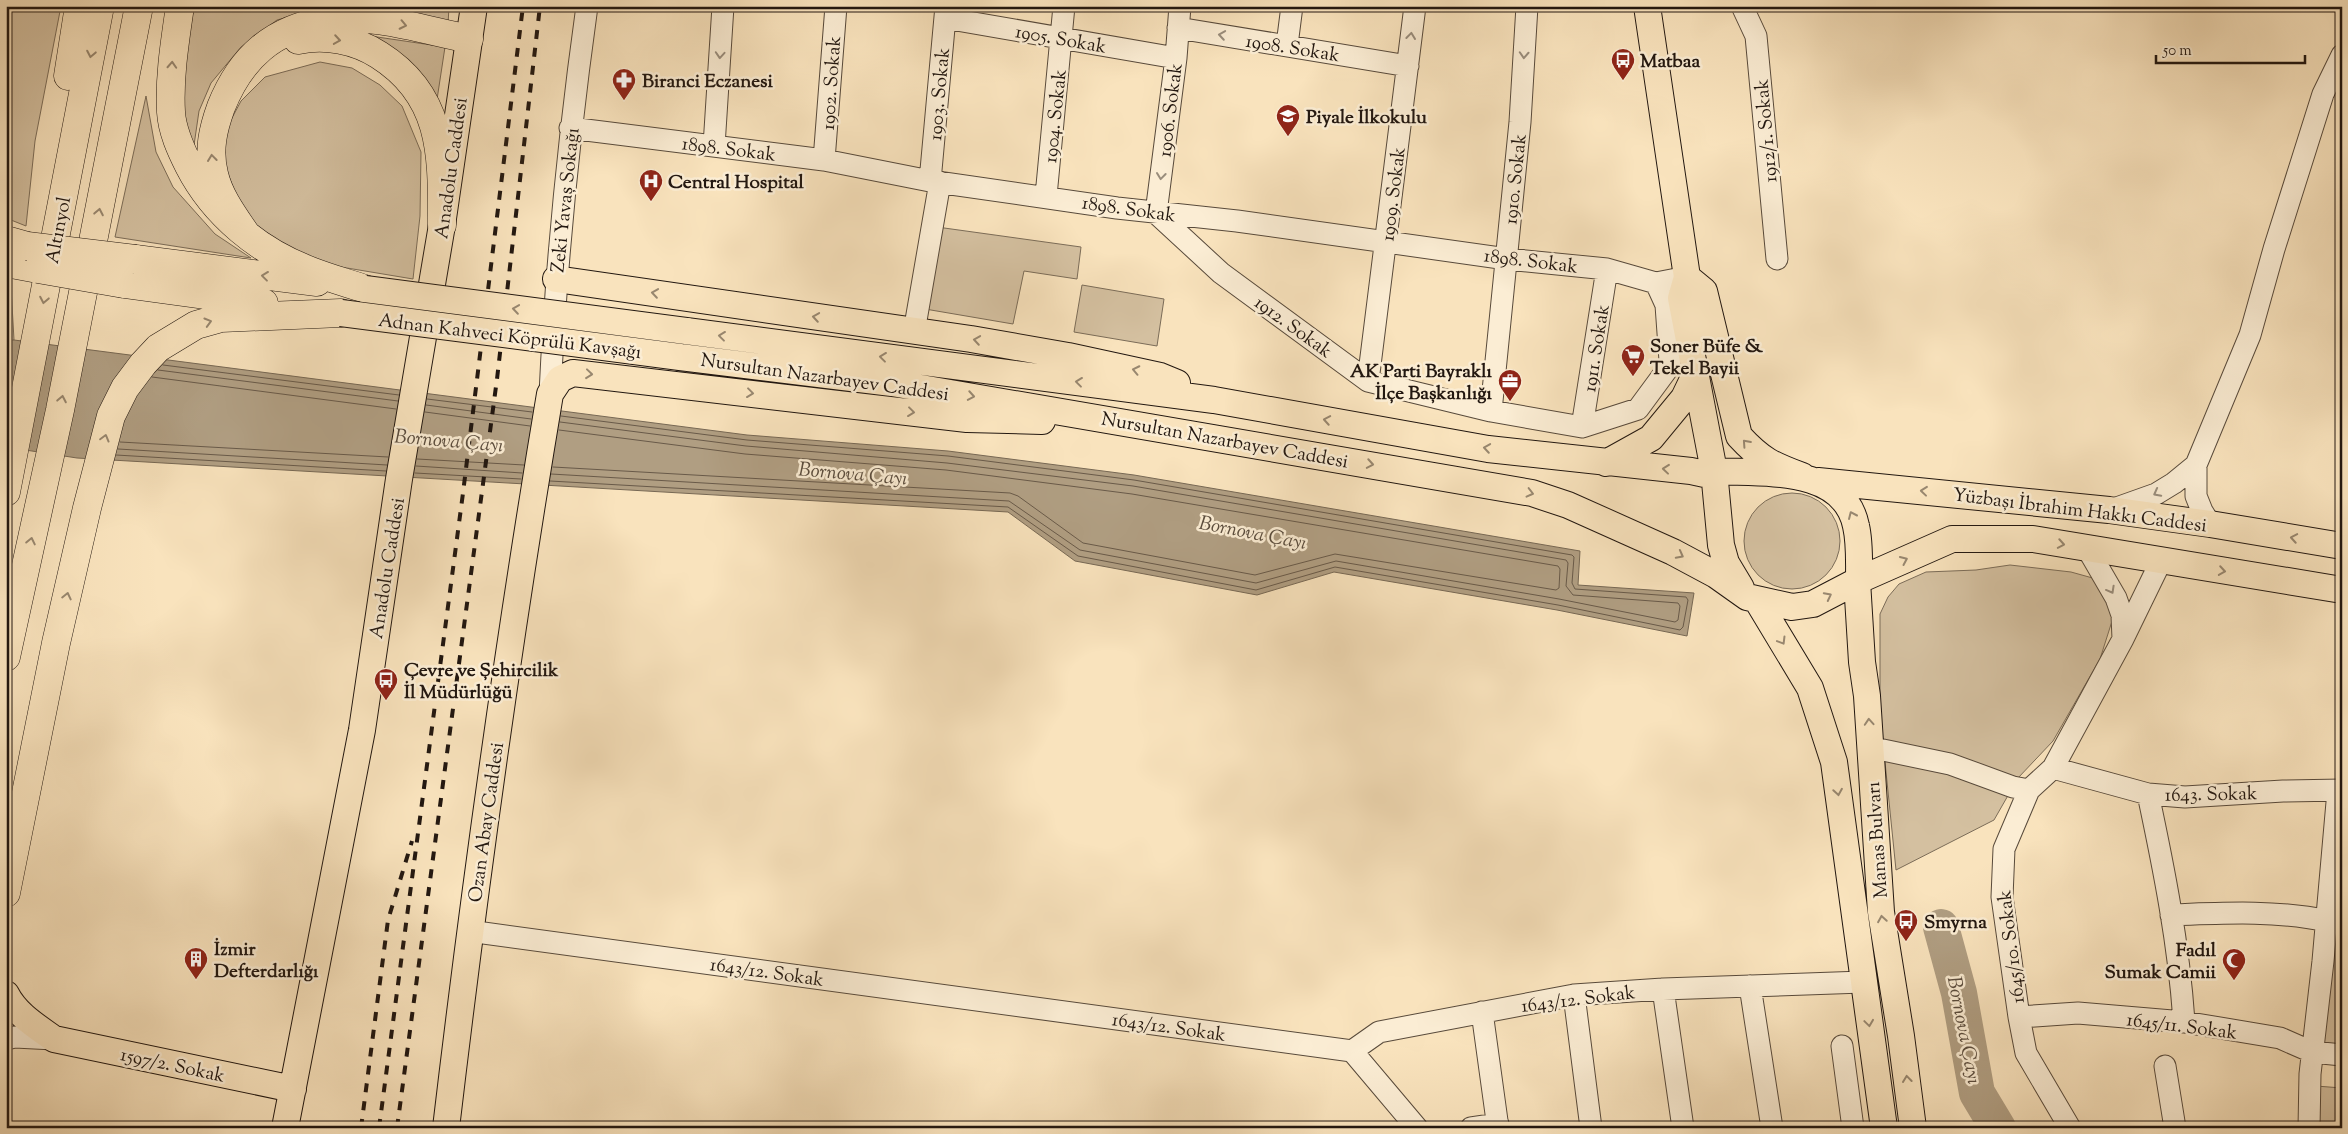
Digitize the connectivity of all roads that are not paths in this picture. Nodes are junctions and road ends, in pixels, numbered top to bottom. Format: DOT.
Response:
graph roads {
  1 [pos="79,6"];
  2 [pos="100,6"];
  3 [pos="139,6"];
  4 [pos="180,6"];
  5 [pos="474,6"];
  6 [pos="587,6"];
  7 [pos="723,6"];
  8 [pos="836,6"];
  9 [pos="1064,6"];
  10 [pos="1180,6"];
  11 [pos="1292,6"];
  12 [pos="1415,6"];
  13 [pos="1527,6"];
  14 [pos="1647,6"];
  15 [pos="1742,6"];
  16 [pos="946,12"];
  17 [pos="1178,28"];
  18 [pos="1062,38"];
  19 [pos="469,39"];
  20 [pos="1287,46"];
  21 [pos="256,52"];
  22 [pos="2342,55"];
  23 [pos="1176,58"];
  24 [pos="1408,66"];
  25 [pos="570,128"];
  26 [pos="714,146"];
  27 [pos="824,160"];
  28 [pos="68,178"];
  29 [pos="935,182"];
  30 [pos="1046,196"];
  31 [pos="1156,213"];
  32 [pos="442,225"];
  33 [pos="246,234"];
  34 [pos="6,240"];
  35 [pos="1387,241"];
  36 [pos="1506,259"];
  37 [pos="1777,259"];
  38 [pos="6,263"];
  39 [pos="1607,269"];
  40 [pos="1688,277"];
  41 [pos="556,279"];
  42 [pos="1656,283"];
  43 [pos="365,289"];
  44 [pos="341,313"];
  45 [pos="686,331"];
  46 [pos="914,332"];
  47 [pos="680,357"];
  48 [pos="1696,373"];
  49 [pos="1368,381"];
  50 [pos="550,394"];
  51 [pos="1214,400"];
  52 [pos="1491,411"];
  53 [pos="1115,420"];
  54 [pos="1582,427"];
  55 [pos="1606,463"];
  56 [pos="2196,464"];
  57 [pos="1714,473"];
  58 [pos="1810,478"];
  59 [pos="6,492"];
  60 [pos="2109,510"];
  61 [pos="2210,524"];
  62 [pos="2342,546"];
  63 [pos="2087,548"];
  64 [pos="2161,561"];
  65 [pos="1858,580"];
  66 [pos="2342,590"];
  67 [pos="1752,599"];
  68 [pos="2123,639"];
  69 [pos="56,643"];
  70 [pos="6,657"];
  71 [pos="1883,750"];
  72 [pos="2053,768"];
  73 [pos="2029,790"];
  74 [pos="2340,791"];
  75 [pos="2148,794"];
  76 [pos="6,802"];
  77 [pos="2338,835"];
  78 [pos="6,893"];
  79 [pos="2171,915"];
  80 [pos="2327,921"];
  81 [pos="469,930"];
  82 [pos="1863,982"];
  83 [pos="1750,986"];
  84 [pos="1663,989"];
  85 [pos="6,994"];
  86 [pos="1574,995"];
  87 [pos="1482,1012"];
  88 [pos="2019,1017"];
  89 [pos="2184,1022"];
  90 [pos="54,1038"];
  91 [pos="6,1039"];
  92 [pos="1842,1046"];
  93 [pos="1352,1051"];
  94 [pos="2312,1052"];
  95 [pos="2342,1055"];
  96 [pos="2165,1066"];
  97 [pos="293,1089"];
  98 [pos="1498,1126"];
  99 [pos="285,1128"];
  100 [pos="446,1128"];
  101 [pos="1417,1128"];
  102 [pos="1471,1128"];
  103 [pos="1591,1128"];
  104 [pos="1683,1128"];
  105 [pos="1772,1128"];
  106 [pos="1852,1128"];
  107 [pos="1884,1128"];
  108 [pos="1913,1128"];
  109 [pos="2070,1128"];
  110 [pos="2175,1128"];
  111 [pos="2309,1128"];
  1 -- 28 [label="highway"];
  2 -- 28 [label="highway, Altınyol, one-way"];
  70 -- 3 [label="highway, one-way"];
  33 -- 4 [label="highway, one-way"];
  5 -- 19 [label="main road, Anadolu Caddesi"];
  6 -- 25 [label="street, Zeki Yavaş Sokağı"];
  7 -- 26 [label="street, one-way"];
  8 -- 27 [label="street, 1902. Sokak"];
  9 -- 18 [label="street, 1904. Sokak"];
  10 -- 17 [label="street, 1906. Sokak"];
  11 -- 20 [label="street"];
  24 -- 12 [label="street, 1909. Sokak, one-way"];
  13 -- 36 [label="street, 1910. Sokak, one-way"];
  14 -- 40 [label="main road"];
  15 -- 37 [label="street, 1912/1. Sokak"];
  16 -- 18 [label="street, 1905. Sokak"];
  16 -- 29 [label="street, 1903. Sokak"];
  20 -- 17 [label="street, 1908. Sokak, one-way"];
  17 -- 23 [label="street, 1906. Sokak"];
  18 -- 23 [label="street, 1905. Sokak"];
  18 -- 30 [label="street, 1904. Sokak"];
  21 -- 19 [label="highway, one-way"];
  19 -- 32 [label="main road, Anadolu Caddesi"];
  20 -- 24 [label="street, 1908. Sokak"];
  21 -- 32 [label="highway, one-way"];
  33 -- 21 [label="highway, one-way"];
  22 -- 56 [label="street"];
  23 -- 31 [label="street, 1906. Sokak, one-way"];
  24 -- 35 [label="street, 1909. Sokak"];
  25 -- 26 [label="street, 1898. Sokak"];
  25 -- 41 [label="street, Zeki Yavaş Sokağı"];
  26 -- 27 [label="street, 1898. Sokak"];
  27 -- 29 [label="street, 1898. Sokak"];
  28 -- 59 [label="highway, Altınyol, one-way"];
  29 -- 30 [label="street, 1898. Sokak"];
  29 -- 46 [label="street, 1903. Sokak"];
  30 -- 31 [label="street, 1898. Sokak"];
  31 -- 35 [label="street, 1898. Sokak"];
  31 -- 49 [label="street, 1912. Sokak"];
  32 -- 97 [label="main road, Anadolu Caddesi"];
  33 -- 43 [label="highway"];
  43 -- 34 [label="highway, one-way, bridge"];
  35 -- 36 [label="street, 1898. Sokak"];
  35 -- 49 [label="street, 1909. Sokak"];
  36 -- 39 [label="street, 1898. Sokak"];
  36 -- 52 [label="street, 1910. Sokak"];
  38 -- 44 [label="highway, bridge"];
  39 -- 42 [label="street, 1898. Sokak"];
  39 -- 54 [label="street, 1911. Sokak"];
  40 -- 42 [label="street, 1898. Sokak"];
  40 -- 48 [label="main road"];
  58 -- 40 [label="main road, one-way"];
  46 -- 41 [label="main road, one-way"];
  41 -- 50 [label="street, Zeki Yavaş Sokağı"];
  42 -- 54 [label="street, 1912. Sokak"];
  45 -- 43 [label="main road, Adnan Kahveci Köprülü Kavşağı, one-way, bridge"];
  44 -- 47 [label="main road, Adnan Kahveci Köprülü Kavşağı, bridge"];
  69 -- 44 [label="highway, one-way"];
  51 -- 45 [label="main road, Nursultan Nazarbayev Caddesi, one-way"];
  51 -- 46 [label="main road, one-way"];
  47 -- 53 [label="main road, Nursultan Nazarbayev Caddesi, one-way"];
  48 -- 55 [label="main road"];
  48 -- 57 [label="main road"];
  49 -- 52 [label="street, 1912. Sokak"];
  50 -- 53 [label="main road, one-way"];
  50 -- 81 [label="main road, Ozan Abay Caddesi"];
  55 -- 51 [label="main road, Nursultan Nazarbayev Caddesi, one-way"];
  52 -- 54 [label="street, 1912. Sokak"];
  53 -- 67 [label="main road, Nursultan Nazarbayev Caddesi, one-way"];
  57 -- 55 [label="main road, Nursultan Nazarbayev Caddesi, one-way"];
  56 -- 60 [label="street, one-way"];
  56 -- 61 [label="street"];
  57 -- 58 [label="main road"];
  57 -- 67 [label="main road"];
  60 -- 58 [label="main road, Yüzbaşı İbrahim Hakkı Caddesi, one-way"];
  65 -- 58 [label="main road, one-way"];
  60 -- 61 [label="main road, Yüzbaşı İbrahim Hakkı Caddesi"];
  62 -- 61 [label="main road, Yüzbaşı İbrahim Hakkı Caddesi, one-way"];
  63 -- 64 [label="main road, Yüzbaşı İbrahim Hakkı Caddesi"];
  65 -- 63 [label="main road, Yüzbaşı İbrahim Hakkı Caddesi, one-way"];
  63 -- 68 [label="street, one-way"];
  64 -- 66 [label="main road, Yüzbaşı İbrahim Hakkı Caddesi, one-way"];
  64 -- 68 [label="street, 1645/10. Sokak"];
  67 -- 65 [label="main road, one-way"];
  108 -- 65 [label="main road, Manas Bulvarı, one-way"];
  67 -- 82 [label="main road, Manas Bulvarı, one-way"];
  68 -- 72 [label="street, 1645/10. Sokak"];
  69 -- 76 [label="highway"];
  69 -- 78 [label="highway"];
  71 -- 73 [label="street"];
  72 -- 73 [label="street, 1645/10. Sokak"];
  72 -- 75 [label="street, 1643. Sokak"];
  73 -- 88 [label="street, 1645/10. Sokak"];
  74 -- 75 [label="street, 1643. Sokak"];
  74 -- 77 [label="street"];
  75 -- 79 [label="street"];
  77 -- 80 [label="street"];
  79 -- 80 [label="street"];
  79 -- 89 [label="street"];
  80 -- 94 [label="street"];
  81 -- 93 [label="street, 1643/12. Sokak"];
  81 -- 100 [label="main road, Ozan Abay Caddesi"];
  82 -- 83 [label="street, 1643/12. Sokak"];
  82 -- 107 [label="main road, Manas Bulvarı, one-way"];
  83 -- 84 [label="street, 1643/12. Sokak"];
  83 -- 105 [label="street"];
  84 -- 86 [label="street, 1643/12. Sokak"];
  84 -- 104 [label="street"];
  85 -- 90 [label="main road"];
  86 -- 87 [label="street, 1643/12. Sokak"];
  86 -- 103 [label="street"];
  87 -- 93 [label="street, 1643/12. Sokak"];
  87 -- 98 [label="street"];
  88 -- 89 [label="street, 1645/11. Sokak"];
  88 -- 109 [label="street, 1645/10. Sokak"];
  89 -- 94 [label="street, 1645/11. Sokak"];
  90 -- 91 [label="street"];
  90 -- 97 [label="main road, 1597/2. Sokak"];
  92 -- 106 [label="street"];
  93 -- 101 [label="street"];
  94 -- 95 [label="street, 1645/11. Sokak"];
  94 -- 111 [label="street"];
  96 -- 110 [label="street"];
  97 -- 99 [label="main road, Anadolu Caddesi"];
  98 -- 102 [label="street"];
}
